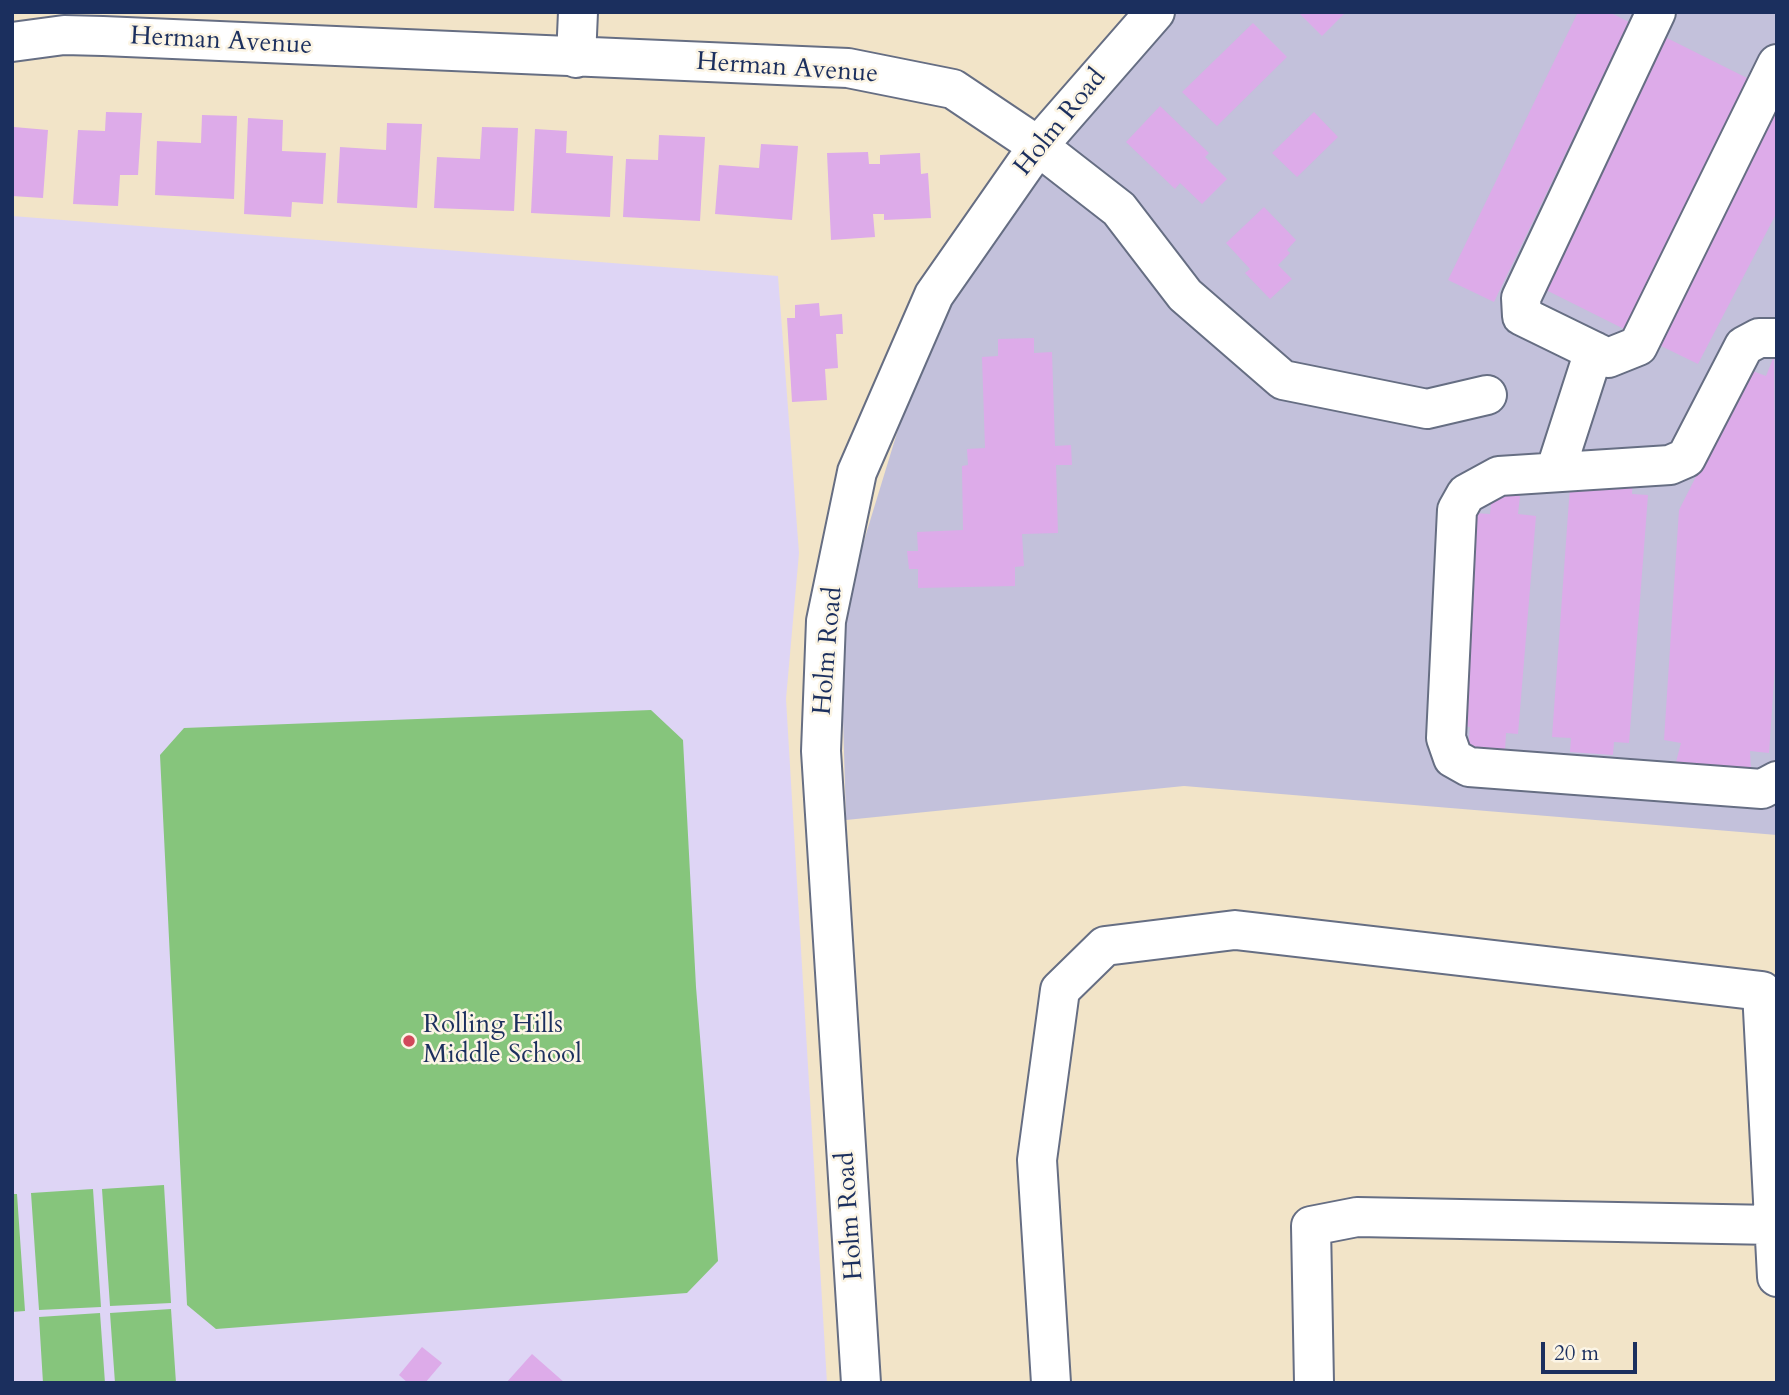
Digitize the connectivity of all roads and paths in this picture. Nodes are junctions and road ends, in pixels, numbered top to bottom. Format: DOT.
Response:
graph roads {
  1 [pos="578,12"];
  2 [pos="1155,12"];
  3 [pos="1656,12"];
  4 [pos="103,24"];
  5 [pos="12,42"];
  6 [pos="576,58"];
  7 [pos="1777,64"];
  8 [pos="1038,146"];
  9 [pos="1777,338"];
  10 [pos="1594,351"];
  11 [pos="1487,395"];
  12 [pos="1555,472"];
  13 [pos="1777,781"];
  14 [pos="1774,1225"];
  15 [pos="1777,1277"];
  16 [pos="861,1383"];
  17 [pos="1051,1383"];
  18 [pos="1314,1383"];
  1 -- 6 [label="street"];
  2 -- 8 [label="street, Holm Road"];
  3 -- 10 [label="street"];
  4 -- 5 [label="street, Herman Avenue"];
  4 -- 6 [label="street, Herman Avenue"];
  6 -- 8 [label="street, Herman Avenue"];
  7 -- 10 [label="street"];
  8 -- 11 [label="street, Herman Avenue"];
  8 -- 16 [label="street, Holm Road"];
  9 -- 12 [label="street"];
  10 -- 12 [label="street"];
  12 -- 13 [label="street"];
  14 -- 15 [label="street"];
  14 -- 17 [label="street"];
  14 -- 18 [label="street"];
}
